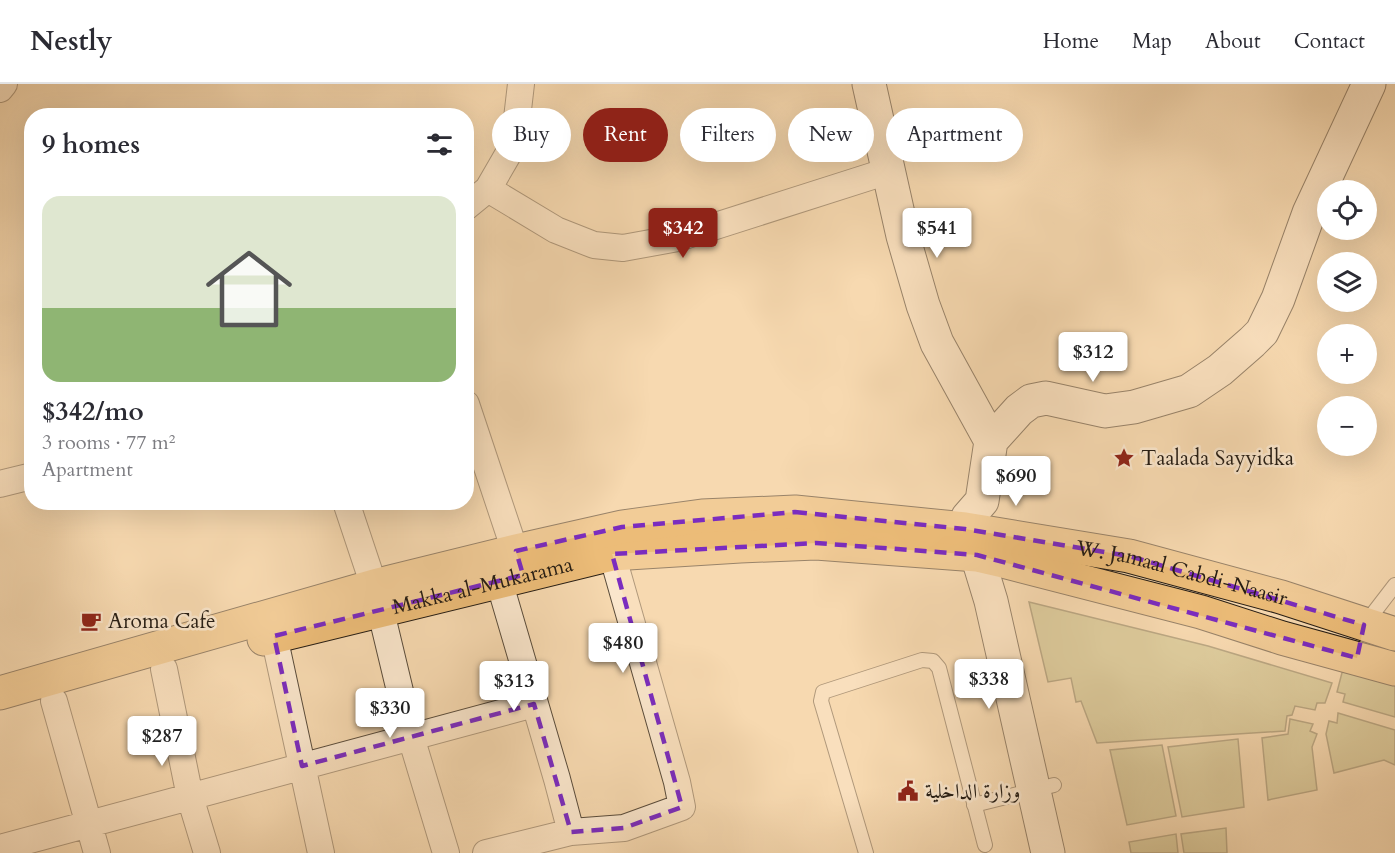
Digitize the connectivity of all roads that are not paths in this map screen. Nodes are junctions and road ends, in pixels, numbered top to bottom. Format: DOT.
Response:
graph roads {
  1 [pos="4,84"];
  2 [pos="521,84"];
  3 [pos="869,84"];
  4 [pos="1369,84"];
  5 [pos="0,89"];
  6 [pos="888,171"];
  7 [pos="488,189"];
  8 [pos="474,200"];
  9 [pos="474,429"];
  10 [pos="991,441"];
  11 [pos="24,478"];
  12 [pos="0,484"];
  13 [pos="349,510"];
  14 [pos="985,545"];
  15 [pos="612,554"];
  16 [pos="512,569"];
  17 [pos="1395,585"];
  18 [pos="377,599"];
  19 [pos="1364,626"];
  20 [pos="1395,634"];
  21 [pos="274,636"];
  22 [pos="1357,658"];
  23 [pos="164,669"];
  24 [pos="1395,669"];
  25 [pos="0,693"];
  26 [pos="54,701"];
  27 [pos="534,704"];
  28 [pos="0,716"];
  29 [pos="411,737"];
  30 [pos="302,766"];
  31 [pos="1043,787"];
  32 [pos="190,797"];
  33 [pos="974,805"];
  34 [pos="90,824"];
  35 [pos="571,832"];
  36 [pos="986,845"];
  37 [pos="0,848"];
  38 [pos="97,853"];
  39 [pos="207,853"];
  40 [pos="321,853"];
  41 [pos="446,853"];
  42 [pos="486,853"];
  43 [pos="866,853"];
  44 [pos="1048,853"];
  45 [pos="1071,853"];
  1 -- 5 [label="street"];
  2 -- 7 [label="street"];
  3 -- 6 [label="street"];
  4 -- 10 [label="street"];
  6 -- 7 [label="street"];
  6 -- 10 [label="street"];
  7 -- 8 [label="street"];
  9 -- 16 [label="street"];
  10 -- 14 [label="street"];
  11 -- 12 [label="street"];
  13 -- 18 [label="street"];
  14 -- 15 [label="highway, Makka al-Mukarama"];
  14 -- 16 [label="highway, Makka al-Mukarama"];
  14 -- 19 [label="highway, W. Jamaal Cabdi-Naasir"];
  14 -- 22 [label="highway, W. Jamaal Cabdi-Naasir"];
  14 -- 31 [label="street"];
  15 -- 16 [label="highway, Makka al-Mukarama"];
  15 -- 35 [label="street"];
  16 -- 18 [label="highway, Makka al-Mukarama"];
  16 -- 27 [label="street"];
  17 -- 19 [label="lane"];
  18 -- 21 [label="highway, Makka al-Mukarama"];
  18 -- 25 [label="highway, Makka al-Mukarama"];
  18 -- 29 [label="street"];
  19 -- 20 [label="highway, W. Jamaal Cabdi-Naasir"];
  19 -- 22 [label="highway"];
  21 -- 23 [label="highway, Makka al-Mukarama"];
  21 -- 30 [label="street"];
  22 -- 24 [label="highway, W. Jamaal Cabdi-Naasir"];
  23 -- 26 [label="highway, Makka al-Mukarama"];
  23 -- 32 [label="street"];
  26 -- 28 [label="highway, Makka al-Mukarama"];
  26 -- 34 [label="street"];
  27 -- 29 [label="street"];
  27 -- 35 [label="street"];
  29 -- 30 [label="street"];
  29 -- 41 [label="street"];
  30 -- 32 [label="street"];
  30 -- 40 [label="street"];
  31 -- 33 [label="lane"];
  31 -- 44 [label="street"];
  31 -- 45 [label="street"];
  32 -- 34 [label="street"];
  32 -- 39 [label="street"];
  33 -- 36 [label="lane"];
  33 -- 43 [label="lane"];
  34 -- 37 [label="street"];
  34 -- 38 [label="street"];
  35 -- 42 [label="street"];
}
